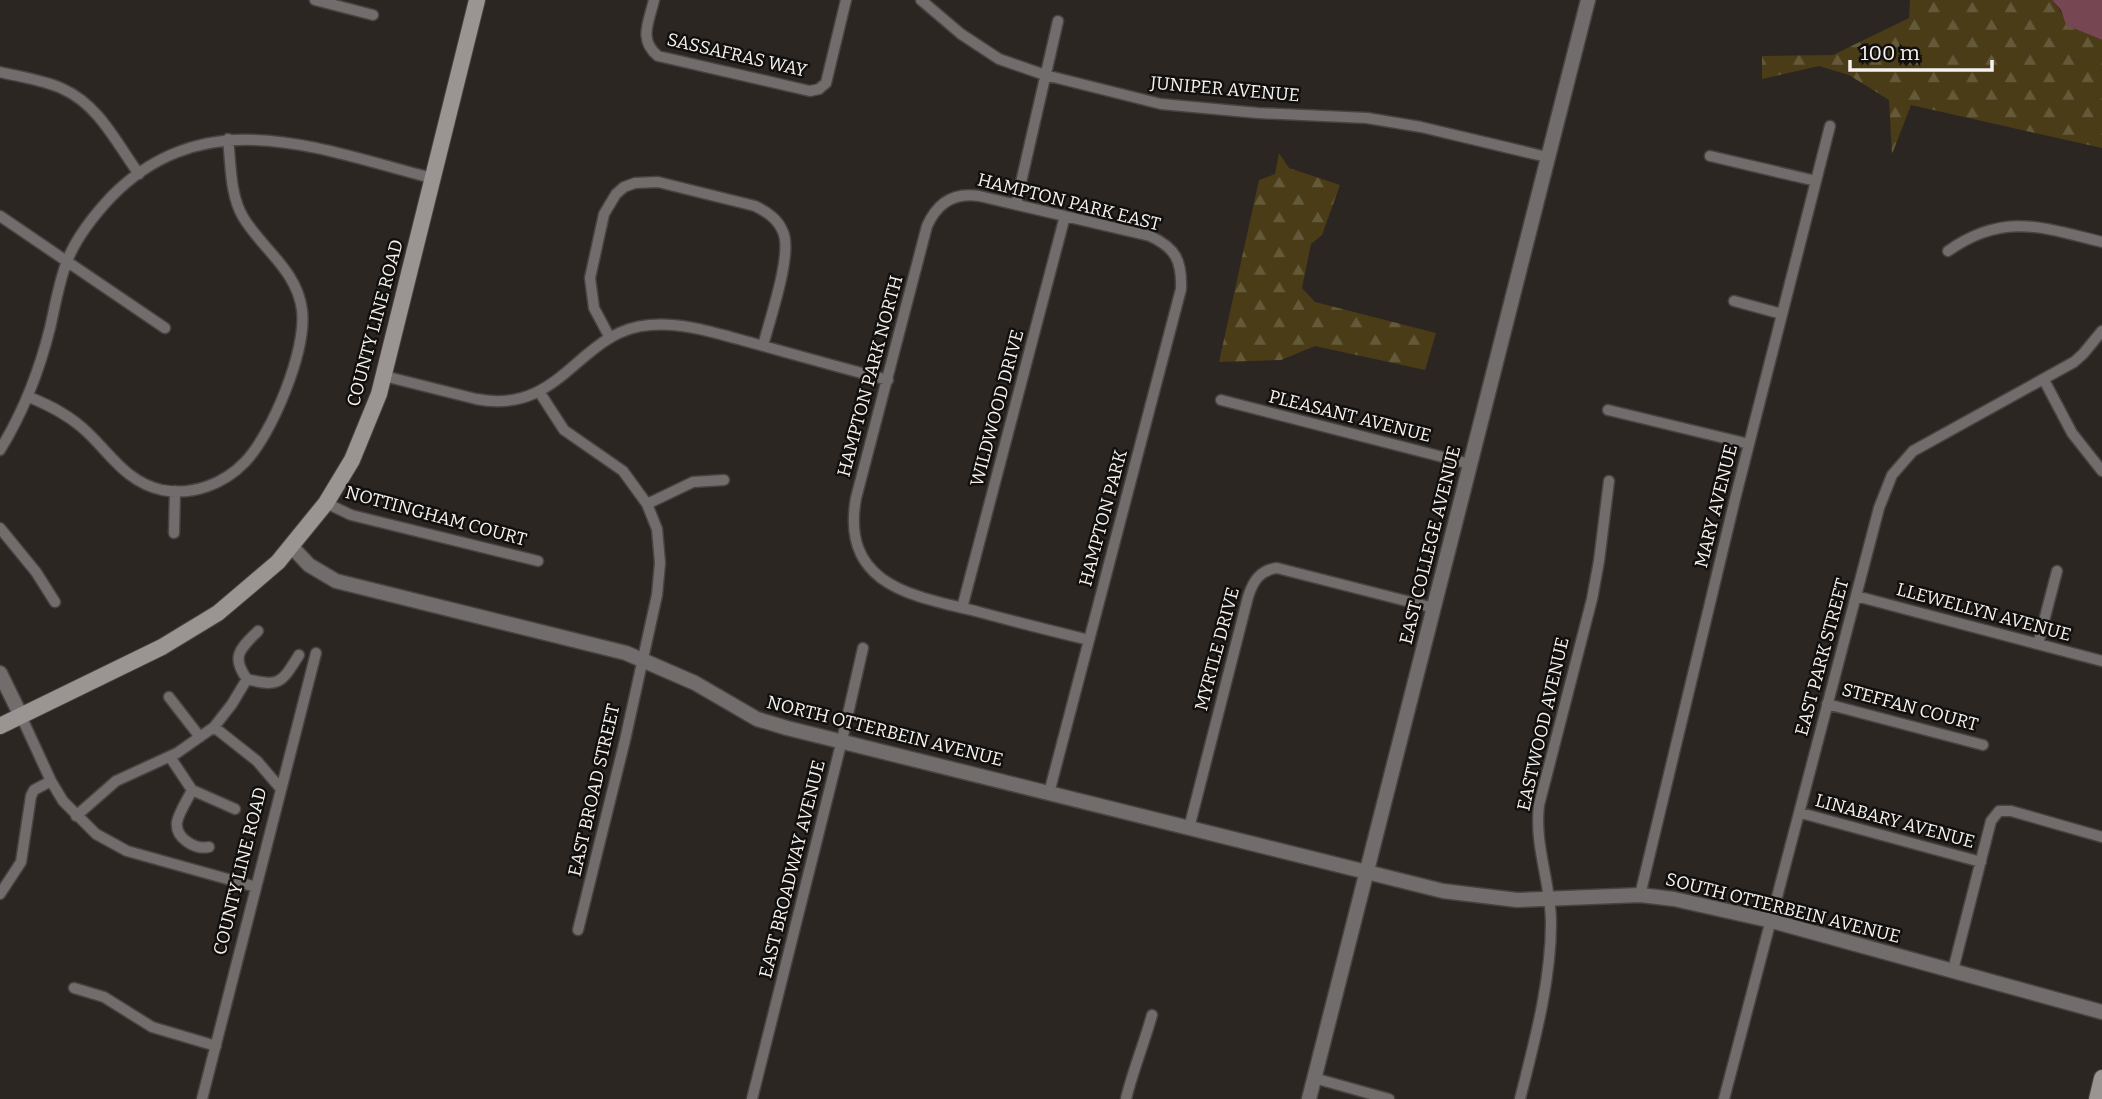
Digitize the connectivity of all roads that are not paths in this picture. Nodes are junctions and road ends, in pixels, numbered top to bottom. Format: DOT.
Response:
graph roads {
  1 [pos="315,0"];
  2 [pos="477,0"];
  3 [pos="654,0"];
  4 [pos="846,0"];
  5 [pos="921,0"];
  6 [pos="1588,0"];
  7 [pos="373,15"];
  8 [pos="1058,22"];
  9 [pos="0,72"];
  10 [pos="1045,75"];
  11 [pos="1830,126"];
  12 [pos="228,139"];
  13 [pos="1710,156"];
  14 [pos="1547,157"];
  15 [pos="139,174"];
  16 [pos="432,178"];
  17 [pos="1816,181"];
  18 [pos="953,197"];
  19 [pos="1016,204"];
  20 [pos="0,216"];
  21 [pos="1065,216"];
  22 [pos="2102,242"];
  23 [pos="1948,251"];
  24 [pos="1174,252"];
  25 [pos="67,261"];
  26 [pos="1734,301"];
  27 [pos="1782,313"];
  28 [pos="165,328"];
  29 [pos="2102,331"];
  30 [pos="610,338"];
  31 [pos="763,346"];
  32 [pos="384,376"];
  33 [pos="888,380"];
  34 [pos="2044,380"];
  35 [pos="540,393"];
  36 [pos="29,397"];
  37 [pos="1221,400"];
  38 [pos="1608,410"];
  39 [pos="1749,444"];
  40 [pos="0,450"];
  41 [pos="1470,464"];
  42 [pos="2102,471"];
  43 [pos="724,480"];
  44 [pos="1609,481"];
  45 [pos="175,491"];
  46 [pos="326,503"];
  47 [pos="647,504"];
  48 [pos="0,528"];
  49 [pos="174,533"];
  50 [pos="292,547"];
  51 [pos="538,561"];
  52 [pos="2057,571"];
  53 [pos="1856,597"];
  54 [pos="55,602"];
  55 [pos="962,608"];
  56 [pos="1434,608"];
  57 [pos="258,631"];
  58 [pos="1089,640"];
  59 [pos="2038,644"];
  60 [pos="863,648"];
  61 [pos="316,653"];
  62 [pos="299,655"];
  63 [pos="642,659"];
  64 [pos="2102,661"];
  65 [pos="0,673"];
  66 [pos="247,679"];
  67 [pos="169,697"];
  68 [pos="1827,704"];
  69 [pos="21,716"];
  70 [pos="0,726"];
  71 [pos="214,727"];
  72 [pos="200,737"];
  73 [pos="842,740"];
  74 [pos="1983,745"];
  75 [pos="170,757"];
  76 [pos="51,781"];
  77 [pos="281,789"];
  78 [pos="192,790"];
  79 [pos="1049,793"];
  80 [pos="235,809"];
  81 [pos="1801,813"];
  82 [pos="76,816"];
  83 [pos="1189,828"];
  84 [pos="2102,837"];
  85 [pos="209,846"];
  86 [pos="1981,862"];
  87 [pos="1367,873"];
  88 [pos="257,887"];
  89 [pos="0,894"];
  90 [pos="1640,895"];
  91 [pos="1549,899"];
  92 [pos="1772,921"];
  93 [pos="578,930"];
  94 [pos="1953,970"];
  95 [pos="74,988"];
  96 [pos="2102,1012"];
  97 [pos="1152,1016"];
  98 [pos="216,1045"];
  99 [pos="1314,1079"];
  100 [pos="2102,1079"];
  101 [pos="202,1099"];
  102 [pos="752,1099"];
  103 [pos="1126,1099"];
  104 [pos="1309,1099"];
  105 [pos="1389,1099"];
  106 [pos="1520,1099"];
  107 [pos="1724,1099"];
  108 [pos="2097,1099"];
  1 -- 7 [label="street"];
  2 -- 16 [label="main road, COUNTY LINE ROAD"];
  3 -- 4 [label="street, SASSAFRAS WAY"];
  5 -- 10 [label="street, JUNIPER AVENUE"];
  6 -- 14 [label="street, EAST COLLEGE AVENUE"];
  8 -- 10 [label="street"];
  9 -- 15 [label="street"];
  10 -- 14 [label="street, JUNIPER AVENUE"];
  10 -- 19 [label="street"];
  11 -- 17 [label="street, MARY AVENUE"];
  12 -- 15 [label="street"];
  12 -- 16 [label="street"];
  12 -- 45 [label="street"];
  13 -- 17 [label="street"];
  14 -- 41 [label="street, EAST COLLEGE AVENUE"];
  15 -- 25 [label="street"];
  16 -- 32 [label="main road, COUNTY LINE ROAD"];
  17 -- 27 [label="street, MARY AVENUE"];
  18 -- 19 [label="street, HAMPTON PARK EAST"];
  18 -- 33 [label="street, HAMPTON PARK NORTH"];
  19 -- 21 [label="street, HAMPTON PARK EAST"];
  20 -- 25 [label="street"];
  21 -- 24 [label="street, HAMPTON PARK EAST"];
  21 -- 55 [label="street, WILDWOOD DRIVE"];
  22 -- 23 [label="street"];
  24 -- 58 [label="street, HAMPTON PARK"];
  25 -- 28 [label="street"];
  25 -- 36 [label="street"];
  26 -- 27 [label="street"];
  27 -- 39 [label="street, MARY AVENUE"];
  29 -- 34 [label="street, EAST PARK STREET"];
  30 -- 31 [label="street"];
  30 -- 31 [label="street"];
  30 -- 35 [label="street"];
  31 -- 33 [label="street"];
  32 -- 35 [label="street"];
  32 -- 46 [label="main road, COUNTY LINE ROAD"];
  33 -- 55 [label="street, HAMPTON PARK NORTH"];
  34 -- 42 [label="street"];
  34 -- 53 [label="street, EAST PARK STREET"];
  35 -- 47 [label="street, EAST BROAD STREET"];
  36 -- 40 [label="street"];
  36 -- 45 [label="street"];
  37 -- 41 [label="street, PLEASANT AVENUE"];
  38 -- 39 [label="street"];
  39 -- 90 [label="street, MARY AVENUE"];
  41 -- 56 [label="street, EAST COLLEGE AVENUE"];
  43 -- 47 [label="street"];
  44 -- 91 [label="street, EASTWOOD AVENUE"];
  45 -- 49 [label="street"];
  46 -- 50 [label="main road, COUNTY LINE ROAD"];
  46 -- 51 [label="street, NOTTINGHAM COURT"];
  47 -- 63 [label="street, EAST BROAD STREET"];
  48 -- 54 [label="street"];
  50 -- 63 [label="street, NORTH OTTERBEIN AVENUE"];
  50 -- 69 [label="main road, COUNTY LINE ROAD"];
  52 -- 59 [label="street"];
  53 -- 59 [label="street, LLEWELLYN AVENUE"];
  53 -- 68 [label="street, EAST PARK STREET"];
  55 -- 58 [label="street"];
  56 -- 83 [label="street, MYRTLE DRIVE"];
  56 -- 87 [label="street, EAST COLLEGE AVENUE"];
  57 -- 66 [label="street"];
  58 -- 79 [label="street, HAMPTON PARK"];
  59 -- 64 [label="street, LLEWELLYN AVENUE"];
  60 -- 73 [label="street, EAST BROADWAY AVENUE"];
  61 -- 77 [label="street, COUNTY LINE ROAD"];
  62 -- 66 [label="street"];
  63 -- 73 [label="street, NORTH OTTERBEIN AVENUE"];
  63 -- 93 [label="street, EAST BROAD STREET"];
  65 -- 69 [label="street"];
  66 -- 71 [label="street"];
  67 -- 72 [label="street"];
  68 -- 74 [label="street, STEFFAN COURT"];
  68 -- 81 [label="street, EAST PARK STREET"];
  69 -- 70 [label="main road, COUNTY LINE ROAD"];
  69 -- 76 [label="street"];
  71 -- 72 [label="street"];
  71 -- 77 [label="street"];
  72 -- 75 [label="street"];
  73 -- 79 [label="street, NORTH OTTERBEIN AVENUE"];
  73 -- 102 [label="street, EAST BROADWAY AVENUE"];
  75 -- 78 [label="street"];
  75 -- 82 [label="street"];
  76 -- 82 [label="street"];
  76 -- 89 [label="street"];
  77 -- 88 [label="street, COUNTY LINE ROAD"];
  78 -- 80 [label="street"];
  78 -- 85 [label="street"];
  79 -- 83 [label="street, NORTH OTTERBEIN AVENUE"];
  81 -- 86 [label="street, LINABARY AVENUE"];
  81 -- 92 [label="street, EAST PARK STREET"];
  82 -- 88 [label="street"];
  83 -- 87 [label="street, NORTH OTTERBEIN AVENUE"];
  84 -- 86 [label="street"];
  86 -- 94 [label="street"];
  87 -- 91 [label="street, SOUTH OTTERBEIN AVENUE"];
  87 -- 99 [label="street, EAST COLLEGE AVENUE"];
  88 -- 98 [label="street, COUNTY LINE ROAD"];
  90 -- 91 [label="street, SOUTH OTTERBEIN AVENUE"];
  90 -- 92 [label="street, SOUTH OTTERBEIN AVENUE"];
  91 -- 106 [label="street, EASTWOOD AVENUE"];
  92 -- 94 [label="street, SOUTH OTTERBEIN AVENUE"];
  92 -- 107 [label="street, EAST PARK STREET"];
  94 -- 96 [label="street, SOUTH OTTERBEIN AVENUE"];
  95 -- 98 [label="street"];
  97 -- 103 [label="street"];
  98 -- 101 [label="street, COUNTY LINE ROAD"];
  99 -- 104 [label="street, EAST COLLEGE AVENUE"];
  99 -- 105 [label="street"];
  100 -- 108 [label="main road"];
}
